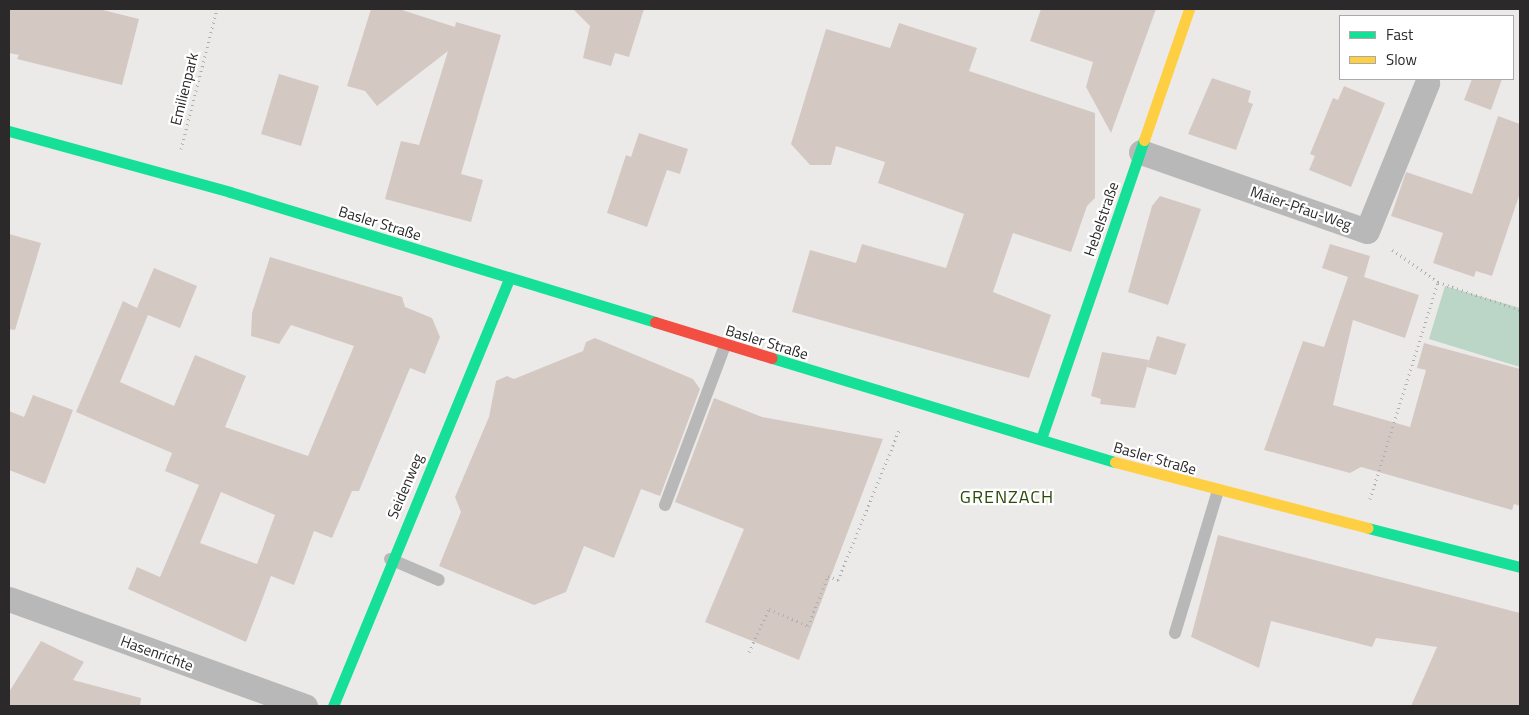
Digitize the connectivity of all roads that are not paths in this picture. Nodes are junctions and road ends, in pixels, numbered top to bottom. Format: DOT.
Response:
graph roads {
  1 [pos="1189,9"];
  2 [pos="1427,83"];
  3 [pos="9,131"];
  4 [pos="1141,152"];
  5 [pos="509,279"];
  6 [pos="725,345"];
  7 [pos="1041,439"];
  8 [pos="1218,491"];
  9 [pos="665,505"];
  10 [pos="390,559"];
  11 [pos="1520,567"];
  12 [pos="438,580"];
  13 [pos="9,599"];
  14 [pos="1175,633"];
  15 [pos="305,706"];
  16 [pos="333,706"];
  1 -- 4 [label="main road, Hebelstraße"];
  2 -- 4 [label="street, Maier-Pfau-Weg"];
  3 -- 5 [label="main road, Basler Straße"];
  4 -- 7 [label="main road, Hebelstraße"];
  5 -- 6 [label="main road, Basler Straße"];
  5 -- 10 [label="main road, Seidenweg"];
  6 -- 7 [label="main road, Basler Straße"];
  6 -- 9 [label="lane"];
  7 -- 8 [label="main road, Basler Straße"];
  8 -- 11 [label="main road, Basler Straße"];
  8 -- 14 [label="lane"];
  10 -- 12 [label="lane"];
  10 -- 16 [label="main road, Seidenweg"];
  13 -- 15 [label="street, Hasenrichte"];
}
